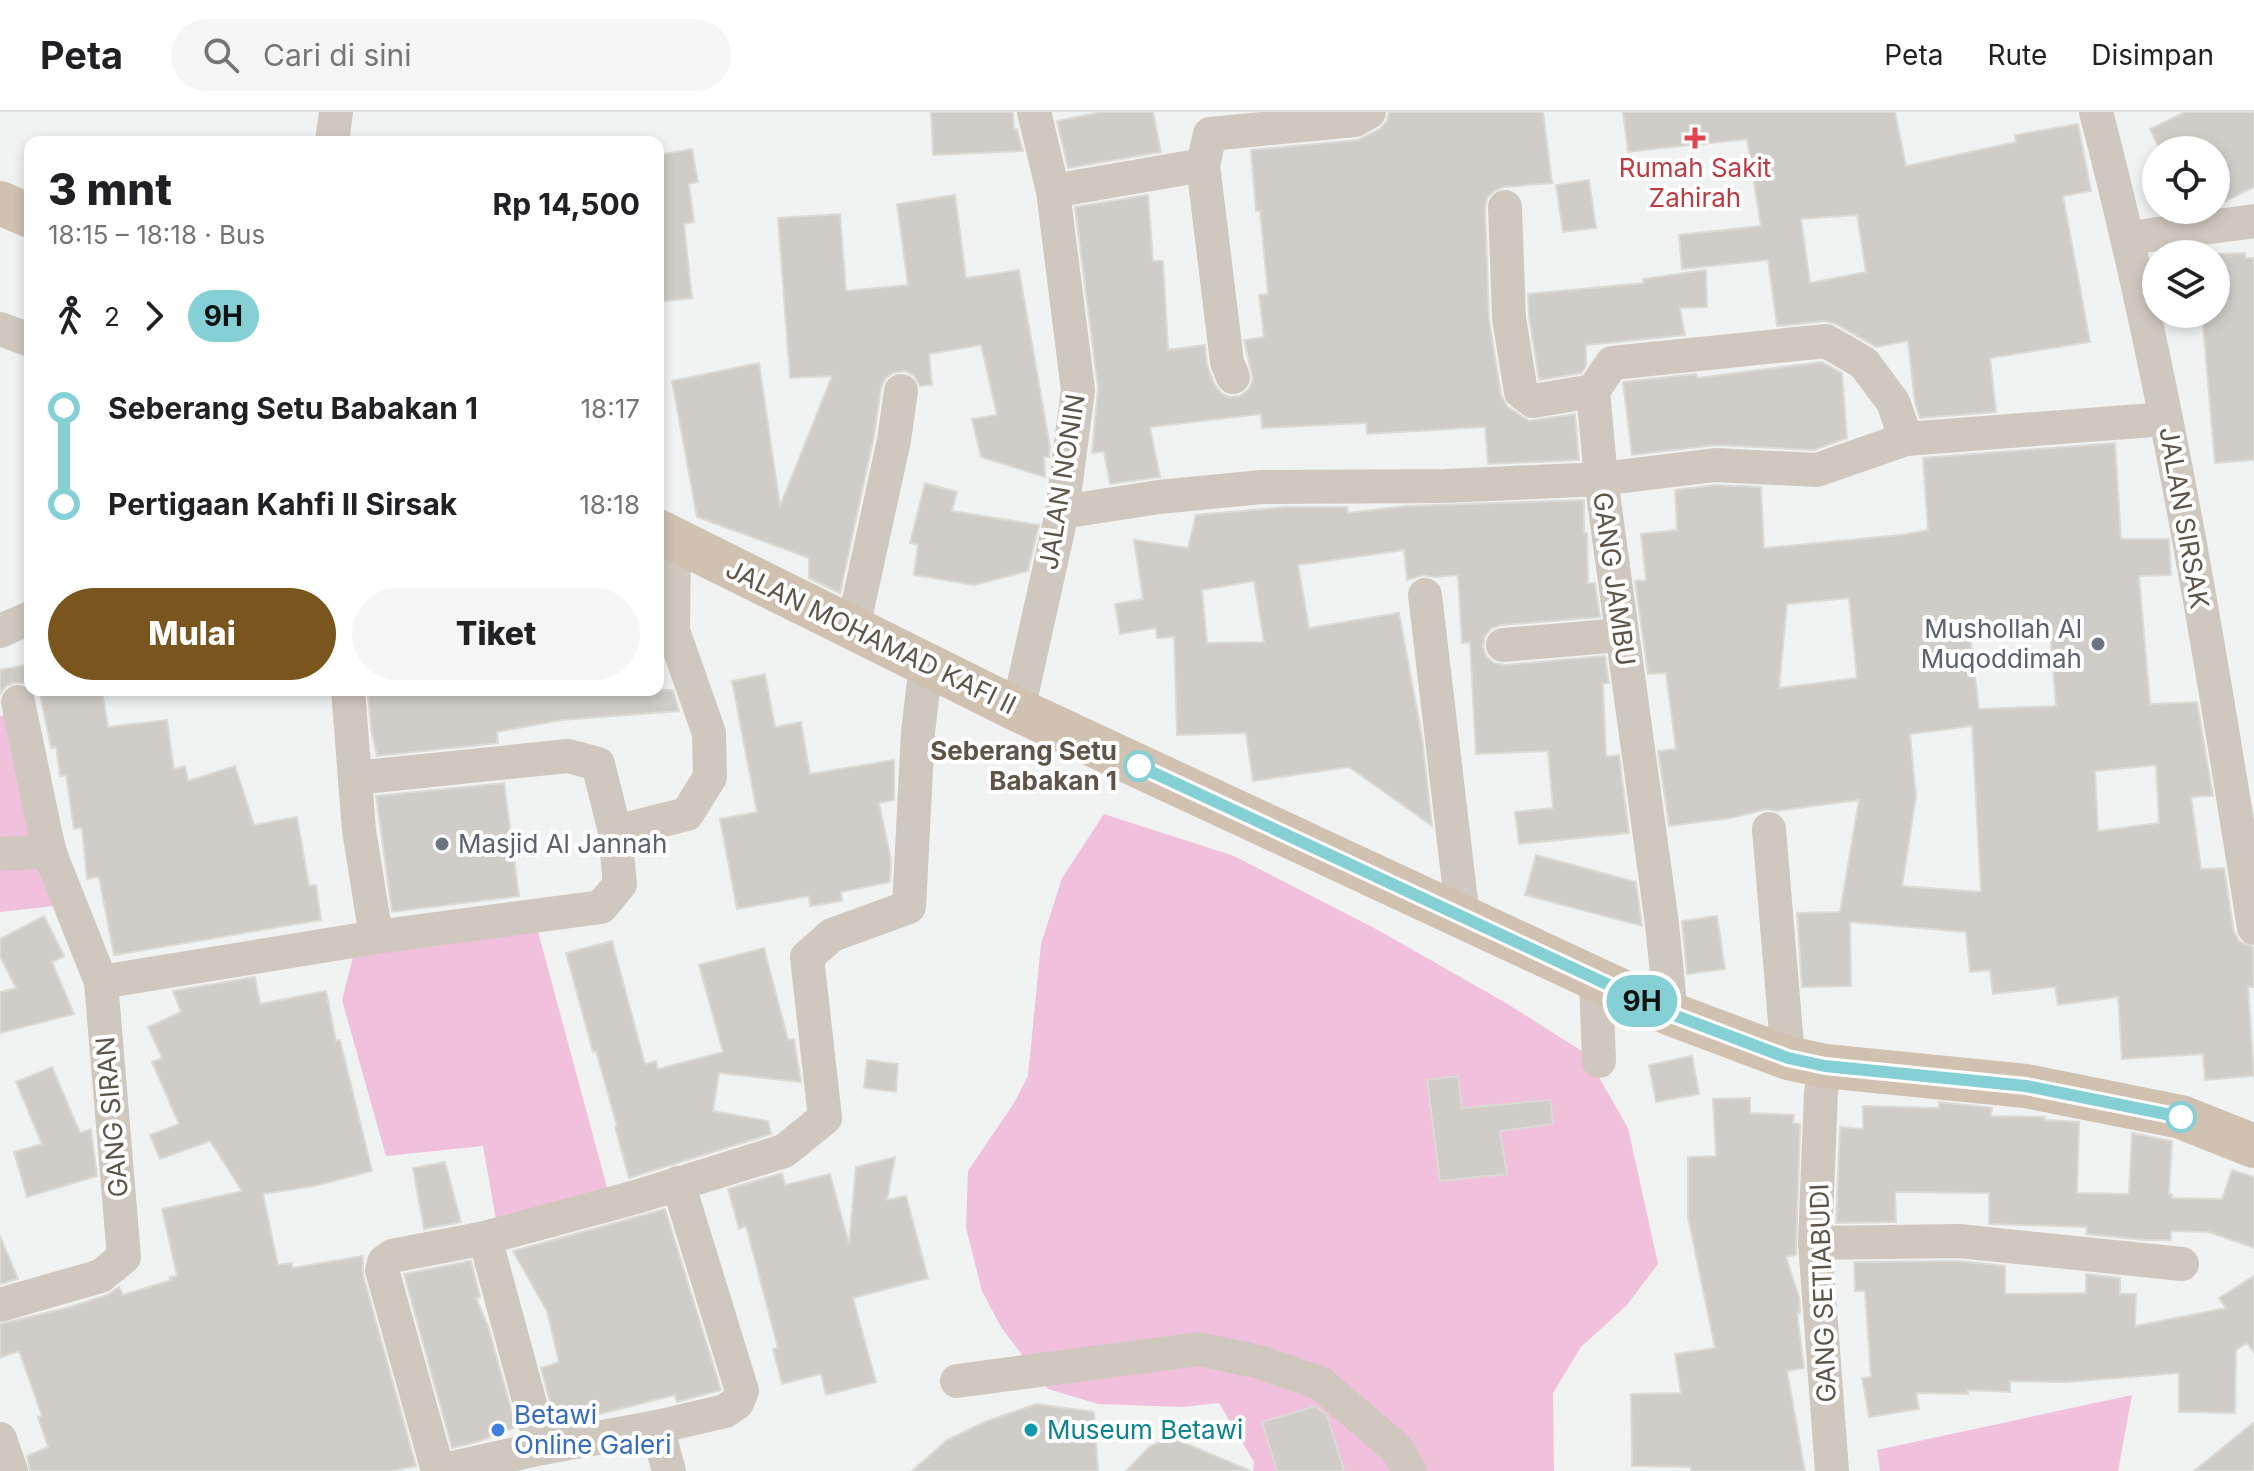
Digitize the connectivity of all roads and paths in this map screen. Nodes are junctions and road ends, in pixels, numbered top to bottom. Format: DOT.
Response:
graph roads {
  1 [pos="336,112"];
  2 [pos="1034,112"];
  3 [pos="1369,112"];
  4 [pos="2096,112"];
  5 [pos="333,136"];
  6 [pos="1203,165"];
  7 [pos="1053,191"];
  8 [pos="0,203"];
  9 [pos="1505,207"];
  10 [pos="24,213"];
  11 [pos="2254,221"];
  12 [pos="2129,238"];
  13 [pos="0,329"];
  14 [pos="24,338"];
  15 [pos="1233,377"];
  16 [pos="901,391"];
  17 [pos="1593,391"];
  18 [pos="2166,419"];
  19 [pos="1906,439"];
  20 [pos="1601,479"];
  21 [pos="1062,512"];
  22 [pos="669,543"];
  23 [pos="1425,595"];
  24 [pos="24,621"];
  25 [pos="668,623"];
  26 [pos="853,628"];
  27 [pos="0,631"];
  28 [pos="1621,635"];
  29 [pos="1503,645"];
  30 [pos="924,680"];
  31 [pos="348,696"];
  32 [pos="18,702"];
  33 [pos="1018,710"];
  34 [pos="355,778"];
  35 [pos="2244,804"];
  36 [pos="1769,829"];
  37 [pos="615,832"];
  38 [pos="49,851"];
  39 [pos="0,854"];
  40 [pos="1463,918"];
  41 [pos="2254,928"];
  42 [pos="383,936"];
  43 [pos="1596,979"];
  44 [pos="101,982"];
  45 [pos="1671,1014"];
  46 [pos="1599,1061"];
  47 [pos="1806,1062"];
  48 [pos="2254,1146"];
  49 [pos="678,1183"];
  50 [pos="485,1238"];
  51 [pos="1815,1243"];
  52 [pos="2182,1264"];
  53 [pos="0,1305"];
  54 [pos="957,1381"];
  55 [pos="657,1427"];
  56 [pos="0,1439"];
  57 [pos="542,1448"];
  58 [pos="11,1471"];
  59 [pos="438,1471"];
  60 [pos="669,1471"];
  61 [pos="1410,1471"];
  62 [pos="1832,1471"];
  1 -- 5 [label="street"];
  2 -- 7 [label="street, JALAN NONIN"];
  3 -- 6 [label="street"];
  4 -- 12 [label="street, JALAN SIRSAK"];
  6 -- 7 [label="street"];
  6 -- 15 [label="street"];
  7 -- 21 [label="street, JALAN NONIN"];
  8 -- 10 [label="main road"];
  9 -- 17 [label="street"];
  11 -- 12 [label="street"];
  12 -- 18 [label="street, JALAN SIRSAK"];
  13 -- 14 [label="street"];
  16 -- 26 [label="street"];
  17 -- 19 [label="street"];
  17 -- 20 [label="street, GANG JAMBU"];
  18 -- 19 [label="street"];
  18 -- 35 [label="street, JALAN SIRSAK"];
  19 -- 20 [label="street"];
  20 -- 21 [label="street"];
  20 -- 28 [label="street, GANG JAMBU"];
  21 -- 33 [label="street, JALAN NONIN"];
  22 -- 25 [label="street"];
  22 -- 26 [label="main road, JALAN MOHAMAD KAFI II"];
  23 -- 40 [label="street"];
  24 -- 27 [label="street"];
  25 -- 37 [label="street"];
  26 -- 30 [label="main road, JALAN MOHAMAD KAFI II"];
  28 -- 29 [label="street"];
  28 -- 45 [label="street, GANG JAMBU"];
  30 -- 33 [label="main road, JALAN MOHAMAD KAFI II"];
  30 -- 49 [label="street"];
  31 -- 34 [label="street"];
  32 -- 38 [label="street, GANG SIRAN"];
  33 -- 40 [label="main road, JALAN MOHAMAD KAFI II"];
  34 -- 37 [label="street"];
  34 -- 42 [label="street"];
  35 -- 41 [label="street, JALAN SIRSAK"];
  36 -- 47 [label="street, GANG SETIABUDI"];
  37 -- 42 [label="street"];
  38 -- 39 [label="street"];
  38 -- 44 [label="street, GANG SIRAN"];
  40 -- 43 [label="main road, JALAN MOHAMAD KAFI II"];
  42 -- 44 [label="street"];
  43 -- 45 [label="main road, JALAN MOHAMAD KAFI II"];
  43 -- 46 [label="street"];
  44 -- 53 [label="street, GANG SIRAN"];
  45 -- 47 [label="main road, JALAN MOHAMAD KAFI II"];
  47 -- 48 [label="main road, JALAN MOHAMAD KAFI II"];
  47 -- 51 [label="street, GANG SETIABUDI"];
  49 -- 50 [label="street"];
  49 -- 55 [label="street"];
  50 -- 57 [label="street"];
  50 -- 59 [label="street"];
  51 -- 52 [label="street"];
  51 -- 62 [label="street, GANG SETIABUDI"];
  54 -- 61 [label="street"];
  55 -- 57 [label="street"];
  55 -- 60 [label="street"];
  56 -- 58 [label="street"];
  57 -- 59 [label="street"];
}
